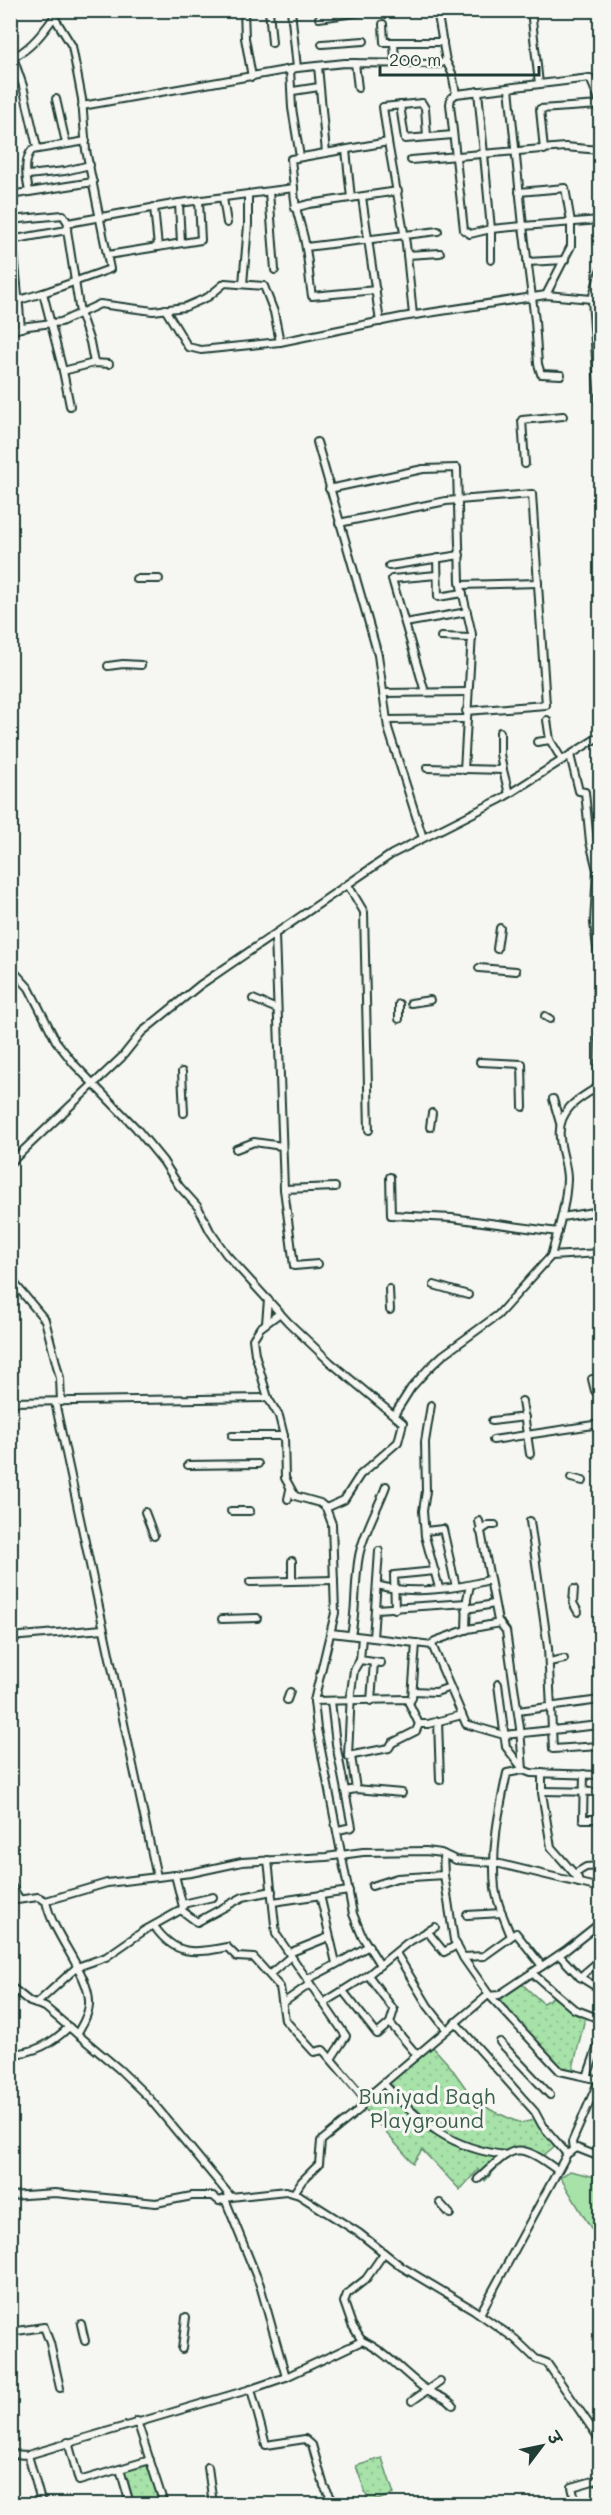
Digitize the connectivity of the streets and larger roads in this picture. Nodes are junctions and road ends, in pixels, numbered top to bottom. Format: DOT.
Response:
graph roads {
  1 [pos="58,10"];
  2 [pos="214,10"];
  3 [pos="244,10"];
  4 [pos="269,10"];
  5 [pos="291,10"];
  6 [pos="376,10"];
  7 [pos="437,10"];
  8 [pos="531,10"];
  9 [pos="198,11"];
  10 [pos="184,14"];
  11 [pos="54,17"];
  12 [pos="319,18"];
  13 [pos="382,24"];
  14 [pos="364,41"];
  15 [pos="394,42"];
  16 [pos="443,42"];
  17 [pos="272,43"];
  18 [pos="322,44"];
  19 [pos="12,58"];
  20 [pos="446,61"];
  21 [pos="355,63"];
  22 [pos="395,63"];
  23 [pos="318,66"];
  24 [pos="294,69"];
  25 [pos="252,77"];
  26 [pos="539,84"];
  27 [pos="319,87"];
  28 [pos="358,88"];
  29 [pos="508,88"];
  30 [pos="293,91"];
  31 [pos="478,91"];
  32 [pos="456,94"];
  33 [pos="56,99"];
  34 [pos="600,103"];
  35 [pos="400,105"];
  36 [pos="82,106"];
  37 [pos="453,135"];
  38 [pos="426,136"];
  39 [pos="86,141"];
  40 [pos="388,142"];
  41 [pos="66,143"];
  42 [pos="37,147"];
  43 [pos="346,150"];
  44 [pos="544,150"];
  45 [pos="600,150"];
  46 [pos="326,153"];
  47 [pos="515,153"];
  48 [pos="483,156"];
  49 [pos="300,157"];
  50 [pos="456,158"];
  51 [pos="411,160"];
  52 [pos="90,165"];
  53 [pos="28,176"];
  54 [pos="93,182"];
  55 [pos="294,188"];
  56 [pos="29,191"];
  57 [pos="398,191"];
  58 [pos="269,192"];
  59 [pos="519,192"];
  60 [pos="10,195"];
  61 [pos="248,196"];
  62 [pos="362,197"];
  63 [pos="223,198"];
  64 [pos="351,198"];
  65 [pos="199,201"];
  66 [pos="179,203"];
  67 [pos="154,207"];
  68 [pos="294,208"];
  69 [pos="101,216"];
  70 [pos="11,220"];
  71 [pos="600,220"];
  72 [pos="571,222"];
  73 [pos="226,223"];
  74 [pos="523,226"];
  75 [pos="67,227"];
  76 [pos="491,229"];
  77 [pos="438,231"];
  78 [pos="404,235"];
  79 [pos="368,238"];
  80 [pos="11,240"];
  81 [pos="181,243"];
  82 [pos="158,247"];
  83 [pos="306,247"];
  84 [pos="440,253"];
  85 [pos="108,255"];
  86 [pos="407,255"];
  87 [pos="491,260"];
  88 [pos="565,260"];
  89 [pos="527,262"];
  90 [pos="275,270"];
  91 [pos="599,274"];
  92 [pos="74,280"];
  93 [pos="243,284"];
  94 [pos="376,290"];
  95 [pos="597,291"];
  96 [pos="43,292"];
  97 [pos="546,295"];
  98 [pos="531,297"];
  99 [pos="592,299"];
  100 [pos="19,300"];
  101 [pos="165,309"];
  102 [pos="80,313"];
  103 [pos="413,315"];
  104 [pos="380,322"];
  105 [pos="51,324"];
  106 [pos="21,328"];
  107 [pos="597,328"];
  108 [pos="10,330"];
  109 [pos="280,342"];
  110 [pos="94,363"];
  111 [pos="109,364"];
  112 [pos="63,370"];
  113 [pos="561,375"];
  114 [pos="600,402"];
  115 [pos="70,406"];
  116 [pos="563,416"];
  117 [pos="600,418"];
  118 [pos="317,442"];
  119 [pos="525,464"];
  120 [pos="329,489"];
  121 [pos="458,500"];
  122 [pos="339,523"];
  123 [pos="460,555"];
  124 [pos="437,558"];
  125 [pos="389,566"];
  126 [pos="437,575"];
  127 [pos="136,579"];
  128 [pos="159,579"];
  129 [pos="538,583"];
  130 [pos="461,585"];
  131 [pos="463,593"];
  132 [pos="467,612"];
  133 [pos="405,623"];
  134 [pos="441,637"];
  135 [pos="472,638"];
  136 [pos="141,665"];
  137 [pos="108,666"];
  138 [pos="425,692"];
  139 [pos="468,692"];
  140 [pos="383,693"];
  141 [pos="466,711"];
  142 [pos="465,719"];
  143 [pos="387,720"];
  144 [pos="547,720"];
  145 [pos="500,732"];
  146 [pos="600,736"];
  147 [pos="550,740"];
  148 [pos="537,742"];
  149 [pos="570,755"];
  150 [pos="562,760"];
  151 [pos="427,768"];
  152 [pos="464,770"];
  153 [pos="503,770"];
  154 [pos="509,794"];
  155 [pos="423,838"];
  156 [pos="348,885"];
  157 [pos="500,928"];
  158 [pos="276,935"];
  159 [pos="497,949"];
  160 [pos="10,967"];
  161 [pos="479,968"];
  162 [pos="516,971"];
  163 [pos="600,974"];
  164 [pos="600,988"];
  165 [pos="253,999"];
  166 [pos="430,1000"];
  167 [pos="411,1003"];
  168 [pos="399,1004"];
  169 [pos="277,1009"];
  170 [pos="399,1019"];
  171 [pos="480,1062"];
  172 [pos="182,1072"];
  173 [pos="94,1084"];
  174 [pos="553,1099"];
  175 [pos="523,1107"];
  176 [pos="184,1113"];
  177 [pos="432,1113"];
  178 [pos="560,1123"];
  179 [pos="430,1127"];
  180 [pos="369,1130"];
  181 [pos="282,1146"];
  182 [pos="236,1149"];
  183 [pos="10,1163"];
  184 [pos="390,1177"];
  185 [pos="335,1187"];
  186 [pos="284,1189"];
  187 [pos="600,1211"];
  188 [pos="562,1217"];
  189 [pos="558,1232"];
  190 [pos="600,1253"];
  191 [pos="551,1256"];
  192 [pos="318,1264"];
  193 [pos="10,1278"];
  194 [pos="434,1285"];
  195 [pos="389,1289"];
  196 [pos="468,1295"];
  197 [pos="268,1300"];
  198 [pos="390,1310"];
  199 [pos="280,1313"];
  200 [pos="266,1323"];
  201 [pos="592,1379"];
  202 [pos="595,1391"];
  203 [pos="268,1398"];
  204 [pos="522,1401"];
  205 [pos="10,1402"];
  206 [pos="58,1402"];
  207 [pos="431,1405"];
  208 [pos="394,1415"];
  209 [pos="525,1417"];
  210 [pos="492,1421"];
  211 [pos="600,1424"];
  212 [pos="527,1435"];
  213 [pos="232,1436"];
  214 [pos="284,1436"];
  215 [pos="493,1440"];
  216 [pos="530,1454"];
  217 [pos="258,1464"];
  218 [pos="188,1465"];
  219 [pos="571,1478"];
  220 [pos="583,1481"];
  221 [pos="386,1486"];
  222 [pos="290,1490"];
  223 [pos="288,1499"];
  224 [pos="326,1508"];
  225 [pos="231,1511"];
  226 [pos="250,1511"];
  227 [pos="145,1512"];
  228 [pos="479,1521"];
  229 [pos="530,1521"];
  230 [pos="495,1525"];
  231 [pos="425,1531"];
  232 [pos="480,1531"];
  233 [pos="154,1536"];
  234 [pos="378,1551"];
  235 [pos="292,1561"];
  236 [pos="435,1571"];
  237 [pos="292,1580"];
  238 [pos="334,1580"];
  239 [pos="489,1580"];
  240 [pos="250,1582"];
  241 [pos="470,1585"];
  242 [pos="377,1586"];
  243 [pos="456,1587"];
  244 [pos="439,1588"];
  245 [pos="574,1589"];
  246 [pos="395,1591"];
  247 [pos="494,1604"];
  248 [pos="466,1606"];
  249 [pos="376,1609"];
  250 [pos="395,1609"];
  251 [pos="578,1612"];
  252 [pos="257,1618"];
  253 [pos="222,1620"];
  254 [pos="500,1623"];
  255 [pos="103,1629"];
  256 [pos="466,1630"];
  257 [pos="331,1633"];
  258 [pos="351,1635"];
  259 [pos="10,1636"];
  260 [pos="362,1637"];
  261 [pos="374,1638"];
  262 [pos="416,1643"];
  263 [pos="432,1645"];
  264 [pos="564,1659"];
  265 [pos="360,1660"];
  266 [pos="549,1662"];
  267 [pos="498,1683"];
  268 [pos="450,1687"];
  269 [pos="413,1691"];
  270 [pos="290,1692"];
  271 [pos="287,1700"];
  272 [pos="600,1700"];
  273 [pos="314,1701"];
  274 [pos="331,1701"];
  275 [pos="371,1701"];
  276 [pos="350,1702"];
  277 [pos="409,1703"];
  278 [pos="551,1706"];
  279 [pos="518,1711"];
  280 [pos="462,1715"];
  281 [pos="438,1721"];
  282 [pos="419,1724"];
  283 [pos="600,1725"];
  284 [pos="553,1731"];
  285 [pos="521,1734"];
  286 [pos="504,1735"];
  287 [pos="600,1746"];
  288 [pos="351,1756"];
  289 [pos="523,1770"];
  290 [pos="542,1773"];
  291 [pos="584,1774"];
  292 [pos="600,1775"];
  293 [pos="440,1780"];
  294 [pos="356,1790"];
  295 [pos="345,1791"];
  296 [pos="542,1791"];
  297 [pos="402,1792"];
  298 [pos="583,1792"];
  299 [pos="600,1792"];
  300 [pos="600,1819"];
  301 [pos="338,1830"];
  302 [pos="443,1854"];
  303 [pos="343,1855"];
  304 [pos="268,1860"];
  305 [pos="494,1863"];
  306 [pos="600,1866"];
  307 [pos="574,1874"];
  308 [pos="175,1875"];
  309 [pos="444,1875"];
  310 [pos="157,1877"];
  311 [pos="579,1883"];
  312 [pos="10,1884"];
  313 [pos="372,1886"];
  314 [pos="600,1888"];
  315 [pos="272,1891"];
  316 [pos="349,1891"];
  317 [pos="320,1895"];
  318 [pos="213,1897"];
  319 [pos="19,1898"];
  320 [pos="10,1901"];
  321 [pos="46,1901"];
  322 [pos="273,1902"];
  323 [pos="182,1907"];
  324 [pos="502,1913"];
  325 [pos="467,1915"];
  326 [pos="600,1923"];
  327 [pos="154,1926"];
  328 [pos="435,1927"];
  329 [pos="428,1931"];
  330 [pos="511,1936"];
  331 [pos="329,1937"];
  332 [pos="457,1945"];
  333 [pos="369,1946"];
  334 [pos="396,1953"];
  335 [pos="290,1954"];
  336 [pos="559,1955"];
  337 [pos="463,1958"];
  338 [pos="600,1960"];
  339 [pos="336,1963"];
  340 [pos="380,1965"];
  341 [pos="542,1966"];
  342 [pos="76,1967"];
  343 [pos="532,1973"];
  344 [pos="270,1974"];
  345 [pos="368,1975"];
  346 [pos="580,1977"];
  347 [pos="308,1981"];
  348 [pos="593,1985"];
  349 [pos="10,1986"];
  350 [pos="343,1991"];
  351 [pos="490,1996"];
  352 [pos="284,2003"];
  353 [pos="323,2003"];
  354 [pos="36,2004"];
  355 [pos="600,2019"];
  356 [pos="455,2022"];
  357 [pos="390,2023"];
  358 [pos="69,2027"];
  359 [pos="446,2029"];
  360 [pos="77,2034"];
  361 [pos="600,2040"];
  362 [pos="500,2042"];
  363 [pos="10,2054"];
  364 [pos="417,2055"];
  365 [pos="331,2059"];
  366 [pos="587,2077"];
  367 [pos="600,2080"];
  368 [pos="384,2085"];
  369 [pos="549,2095"];
  370 [pos="365,2099"];
  371 [pos="570,2152"];
  372 [pos="506,2155"];
  373 [pos="600,2157"];
  374 [pos="557,2170"];
  375 [pos="478,2180"];
  376 [pos="294,2193"];
  377 [pos="10,2196"];
  378 [pos="228,2198"];
  379 [pos="440,2203"];
  380 [pos="450,2214"];
  381 [pos="384,2253"];
  382 [pos="480,2314"];
  383 [pos="186,2317"];
  384 [pos="81,2324"];
  385 [pos="10,2332"];
  386 [pos="86,2341"];
  387 [pos="362,2341"];
  388 [pos="182,2349"];
  389 [pos="286,2377"];
  390 [pos="440,2381"];
  391 [pos="60,2388"];
  392 [pos="251,2389"];
  393 [pos="426,2390"];
  394 [pos="412,2401"];
  395 [pos="453,2405"];
  396 [pos="137,2421"];
  397 [pos="600,2440"];
  398 [pos="68,2442"];
  399 [pos="10,2454"];
  400 [pos="28,2454"];
  401 [pos="150,2460"];
  402 [pos="208,2467"];
  403 [pos="120,2469"];
  404 [pos="600,2479"];
  405 [pos="42,2505"];
  406 [pos="130,2505"];
  407 [pos="164,2505"];
  408 [pos="213,2505"];
  409 [pos="335,2505"];
  410 [pos="576,2505"];
  1 -- 11 [label="street"];
  2 -- 9 [label="street"];
  3 -- 25 [label="street"];
  4 -- 17 [label="street"];
  5 -- 24 [label="street"];
  6 -- 12 [label="street"];
  7 -- 16 [label="street"];
  8 -- 26 [label="street"];
  9 -- 10 [label="street"];
  11 -- 19 [label="street"];
  11 -- 36 [label="street"];
  13 -- 15 [label="street"];
  14 -- 18 [label="street"];
  15 -- 16 [label="street"];
  15 -- 22 [label="street"];
  16 -- 20 [label="street"];
  19 -- 42 [label="street"];
  20 -- 22 [label="street"];
  20 -- 32 [label="street"];
  21 -- 22 [label="street"];
  21 -- 23 [label="street"];
  21 -- 28 [label="street"];
  23 -- 24 [label="street"];
  23 -- 27 [label="street"];
  24 -- 25 [label="street"];
  24 -- 30 [label="street"];
  25 -- 36 [label="street"];
  26 -- 29 [label="street"];
  26 -- 34 [label="street"];
  27 -- 30 [label="street"];
  27 -- 46 [label="street"];
  29 -- 31 [label="street"];
  29 -- 47 [label="street"];
  30 -- 49 [label="street"];
  31 -- 32 [label="street"];
  31 -- 48 [label="street"];
  32 -- 37 [label="street"];
  33 -- 41 [label="street"];
  34 -- 44 [label="street"];
  35 -- 38 [label="street"];
  35 -- 38 [label="street"];
  35 -- 40 [label="street"];
  36 -- 39 [label="street"];
  37 -- 38 [label="street"];
  37 -- 50 [label="street"];
  39 -- 41 [label="street"];
  39 -- 52 [label="street"];
  40 -- 43 [label="street"];
  40 -- 57 [label="street"];
  41 -- 42 [label="street"];
  42 -- 53 [label="street"];
  43 -- 46 [label="street"];
  43 -- 64 [label="street"];
  44 -- 45 [label="street"];
  44 -- 47 [label="street"];
  46 -- 49 [label="street"];
  47 -- 48 [label="street"];
  47 -- 59 [label="street"];
  48 -- 50 [label="street"];
  48 -- 76 [label="street"];
  49 -- 55 [label="street"];
  50 -- 51 [label="street"];
  50 -- 76 [label="street"];
  52 -- 53 [label="street"];
  52 -- 54 [label="street"];
  53 -- 56 [label="street"];
  54 -- 56 [label="street"];
  54 -- 69 [label="street"];
  55 -- 58 [label="street"];
  55 -- 68 [label="street"];
  56 -- 60 [label="street"];
  57 -- 62 [label="street"];
  57 -- 78 [label="street"];
  58 -- 61 [label="street"];
  58 -- 90 [label="street"];
  59 -- 72 [label="street"];
  59 -- 74 [label="street"];
  61 -- 63 [label="street"];
  61 -- 93 [label="street"];
  62 -- 64 [label="street"];
  62 -- 79 [label="street"];
  63 -- 65 [label="street"];
  63 -- 73 [label="street"];
  64 -- 68 [label="street"];
  65 -- 66 [label="street"];
  65 -- 81 [label="street"];
  66 -- 67 [label="street"];
  66 -- 81 [label="street"];
  67 -- 69 [label="street"];
  67 -- 82 [label="street"];
  68 -- 83 [label="street"];
  69 -- 75 [label="street"];
  69 -- 85 [label="street"];
  70 -- 75 [label="street"];
  70 -- 80 [label="street"];
  71 -- 72 [label="street"];
  72 -- 74 [label="street"];
  72 -- 88 [label="street"];
  74 -- 76 [label="street"];
  74 -- 89 [label="street"];
  75 -- 80 [label="street"];
  75 -- 92 [label="street"];
  76 -- 87 [label="street"];
  77 -- 78 [label="street"];
  78 -- 79 [label="street"];
  78 -- 86 [label="street"];
  79 -- 83 [label="street"];
  79 -- 94 [label="street"];
  80 -- 100 [label="street"];
  81 -- 82 [label="street"];
  82 -- 85 [label="street"];
  83 -- 94 [label="street"];
  84 -- 86 [label="street"];
  85 -- 92 [label="street"];
  86 -- 103 [label="street"];
  88 -- 89 [label="street"];
  88 -- 97 [label="street"];
  89 -- 98 [label="street"];
  91 -- 95 [label="street"];
  92 -- 96 [label="street"];
  92 -- 102 [label="street"];
  93 -- 101 [label="street"];
  93 -- 109 [label="street"];
  94 -- 104 [label="street"];
  95 -- 99 [label="street"];
  96 -- 100 [label="street"];
  96 -- 105 [label="street"];
  97 -- 98 [label="street"];
  97 -- 99 [label="street"];
  98 -- 103 [label="street"];
  98 -- 113 [label="street"];
  99 -- 107 [label="street"];
  100 -- 106 [label="street"];
  101 -- 102 [label="street"];
  101 -- 109 [label="street"];
  102 -- 105 [label="street"];
  102 -- 110 [label="street"];
  103 -- 104 [label="street"];
  104 -- 109 [label="street"];
  105 -- 106 [label="street"];
  105 -- 112 [label="street"];
  106 -- 108 [label="street"];
  107 -- 114 [label="street"];
  110 -- 111 [label="street"];
  110 -- 112 [label="street"];
  112 -- 115 [label="street"];
  114 -- 117 [label="street"];
  116 -- 119 [label="street"];
  118 -- 120 [label="street"];
  120 -- 121 [label="street"];
  120 -- 122 [label="street"];
  121 -- 122 [label="street"];
  121 -- 123 [label="street"];
  121 -- 129 [label="street"];
  122 -- 140 [label="street"];
  123 -- 124 [label="street"];
  123 -- 130 [label="street"];
  124 -- 125 [label="street"];
  124 -- 126 [label="street"];
  126 -- 131 [label="street"];
  126 -- 133 [label="street"];
  127 -- 128 [label="street"];
  129 -- 130 [label="street"];
  129 -- 141 [label="street"];
  130 -- 131 [label="street"];
  131 -- 132 [label="street"];
  132 -- 133 [label="street"];
  132 -- 135 [label="street"];
  133 -- 138 [label="street"];
  134 -- 135 [label="street"];
  135 -- 139 [label="street"];
  136 -- 137 [label="street"];
  138 -- 139 [label="street"];
  138 -- 140 [label="street"];
  139 -- 141 [label="street"];
  140 -- 143 [label="street"];
  141 -- 142 [label="street"];
  142 -- 143 [label="street"];
  142 -- 152 [label="street"];
  143 -- 155 [label="street"];
  144 -- 147 [label="street"];
  145 -- 153 [label="street"];
  146 -- 149 [label="street"];
  147 -- 148 [label="street"];
  147 -- 150 [label="street"];
  149 -- 150 [label="street"];
  149 -- 163 [label="street"];
  150 -- 154 [label="street"];
  151 -- 152 [label="street"];
  152 -- 153 [label="street"];
  153 -- 154 [label="street"];
  154 -- 155 [label="street"];
  155 -- 156 [label="street"];
  156 -- 158 [label="street"];
  156 -- 180 [label="street"];
  157 -- 159 [label="street"];
  158 -- 169 [label="street"];
  158 -- 173 [label="street"];
  160 -- 173 [label="street"];
  161 -- 162 [label="street"];
  164 -- 178 [label="street"];
  165 -- 169 [label="street"];
  166 -- 167 [label="street"];
  168 -- 170 [label="street"];
  169 -- 181 [label="street"];
  171 -- 175 [label="street"];
  172 -- 176 [label="street"];
  173 -- 183 [label="street"];
  173 -- 197 [label="street"];
  174 -- 178 [label="street"];
  177 -- 179 [label="street"];
  178 -- 188 [label="street"];
  181 -- 182 [label="street"];
  181 -- 186 [label="street"];
  184 -- 189 [label="street"];
  185 -- 186 [label="street"];
  186 -- 192 [label="street"];
  187 -- 188 [label="street"];
  188 -- 189 [label="street"];
  189 -- 191 [label="street"];
  190 -- 191 [label="street"];
  191 -- 208 [label="street"];
  193 -- 206 [label="street"];
  194 -- 196 [label="street"];
  195 -- 198 [label="street"];
  197 -- 199 [label="street"];
  197 -- 200 [label="street"];
  199 -- 200 [label="street"];
  199 -- 208 [label="street"];
  200 -- 203 [label="street"];
  201 -- 202 [label="street"];
  203 -- 206 [label="street"];
  203 -- 214 [label="street"];
  204 -- 209 [label="street"];
  205 -- 206 [label="street"];
  206 -- 255 [label="street"];
  207 -- 231 [label="street"];
  208 -- 224 [label="street"];
  209 -- 210 [label="street"];
  209 -- 212 [label="street"];
  211 -- 212 [label="street"];
  212 -- 215 [label="street"];
  212 -- 216 [label="street"];
  213 -- 214 [label="street"];
  214 -- 222 [label="street"];
  217 -- 218 [label="street"];
  219 -- 220 [label="street"];
  221 -- 258 [label="street"];
  222 -- 223 [label="street"];
  222 -- 224 [label="street"];
  224 -- 238 [label="street"];
  225 -- 226 [label="street"];
  227 -- 233 [label="street"];
  228 -- 232 [label="street"];
  229 -- 266 [label="street"];
  230 -- 232 [label="street"];
  231 -- 236 [label="street"];
  231 -- 243 [label="street"];
  232 -- 239 [label="street"];
  234 -- 242 [label="street"];
  235 -- 237 [label="street"];
  236 -- 244 [label="street"];
  236 -- 246 [label="street"];
  237 -- 238 [label="street"];
  237 -- 240 [label="street"];
  238 -- 257 [label="street"];
  239 -- 241 [label="street"];
  239 -- 247 [label="street"];
  241 -- 243 [label="street"];
  241 -- 248 [label="street"];
  242 -- 246 [label="street"];
  242 -- 249 [label="street"];
  243 -- 244 [label="street"];
  244 -- 246 [label="street"];
  245 -- 251 [label="street"];
  246 -- 250 [label="street"];
  247 -- 248 [label="street"];
  247 -- 254 [label="street"];
  248 -- 250 [label="street"];
  248 -- 256 [label="street"];
  249 -- 250 [label="street"];
  249 -- 261 [label="street"];
  252 -- 253 [label="street"];
  254 -- 256 [label="street"];
  254 -- 279 [label="street"];
  255 -- 259 [label="street"];
  255 -- 310 [label="street"];
  256 -- 263 [label="street"];
  257 -- 258 [label="street"];
  257 -- 273 [label="street"];
  258 -- 260 [label="street"];
  260 -- 261 [label="street"];
  260 -- 265 [label="street"];
  261 -- 262 [label="street"];
  262 -- 263 [label="street"];
  262 -- 269 [label="street"];
  263 -- 268 [label="street"];
  264 -- 266 [label="street"];
  265 -- 275 [label="street"];
  265 -- 276 [label="street"];
  266 -- 278 [label="street"];
  267 -- 286 [label="street"];
  268 -- 269 [label="street"];
  268 -- 280 [label="street"];
  269 -- 277 [label="street"];
  270 -- 271 [label="street"];
  272 -- 278 [label="street"];
  273 -- 274 [label="street"];
  273 -- 301 [label="street"];
  274 -- 276 [label="street"];
  274 -- 295 [label="street"];
  275 -- 276 [label="street"];
  275 -- 277 [label="street"];
  276 -- 288 [label="street"];
  277 -- 282 [label="street"];
  278 -- 279 [label="street"];
  278 -- 284 [label="street"];
  279 -- 285 [label="street"];
  280 -- 281 [label="street"];
  280 -- 286 [label="street"];
  281 -- 282 [label="street"];
  281 -- 293 [label="street"];
  282 -- 288 [label="street"];
  283 -- 284 [label="street"];
  284 -- 285 [label="street"];
  284 -- 287 [label="street"];
  285 -- 286 [label="street"];
  285 -- 289 [label="street"];
  286 -- 289 [label="street"];
  288 -- 294 [label="street"];
  289 -- 290 [label="street"];
  289 -- 305 [label="street"];
  290 -- 291 [label="street"];
  290 -- 296 [label="street"];
  291 -- 292 [label="street"];
  291 -- 298 [label="street"];
  294 -- 295 [label="street"];
  294 -- 297 [label="street"];
  295 -- 301 [label="street"];
  296 -- 298 [label="street"];
  296 -- 307 [label="street"];
  298 -- 299 [label="street"];
  298 -- 300 [label="street"];
  301 -- 303 [label="street"];
  302 -- 303 [label="street"];
  302 -- 305 [label="street"];
  302 -- 309 [label="street"];
  303 -- 304 [label="street"];
  303 -- 316 [label="street"];
  304 -- 308 [label="street"];
  304 -- 315 [label="street"];
  305 -- 311 [label="street"];
  305 -- 324 [label="street"];
  306 -- 307 [label="street"];
  307 -- 311 [label="street"];
  308 -- 310 [label="street"];
  308 -- 323 [label="street"];
  309 -- 313 [label="street"];
  309 -- 332 [label="street"];
  310 -- 321 [label="street"];
  311 -- 314 [label="street"];
  312 -- 319 [label="street"];
  315 -- 322 [label="street"];
  315 -- 323 [label="street"];
  316 -- 317 [label="street"];
  316 -- 333 [label="street"];
  317 -- 322 [label="street"];
  317 -- 331 [label="street"];
  318 -- 323 [label="street"];
  319 -- 320 [label="street"];
  319 -- 321 [label="street"];
  321 -- 342 [label="street"];
  322 -- 335 [label="street"];
  323 -- 327 [label="street"];
  324 -- 325 [label="street"];
  324 -- 330 [label="street"];
  326 -- 336 [label="street"];
  327 -- 342 [label="street"];
  327 -- 344 [label="street"];
  328 -- 329 [label="street"];
  329 -- 332 [label="street"];
  329 -- 334 [label="street"];
  330 -- 337 [label="street"];
  330 -- 341 [label="street"];
  331 -- 335 [label="street"];
  331 -- 339 [label="street"];
  332 -- 337 [label="street"];
  333 -- 339 [label="street"];
  333 -- 340 [label="street"];
  334 -- 340 [label="street"];
  334 -- 359 [label="street"];
  335 -- 344 [label="street"];
  335 -- 347 [label="street"];
  336 -- 341 [label="street"];
  336 -- 346 [label="street"];
  337 -- 351 [label="street"];
  338 -- 346 [label="street"];
  339 -- 347 [label="street"];
  340 -- 345 [label="street"];
  341 -- 343 [label="street"];
  342 -- 354 [label="street"];
  342 -- 360 [label="street"];
  343 -- 351 [label="street"];
  343 -- 355 [label="street"];
  344 -- 352 [label="street"];
  345 -- 350 [label="street"];
  345 -- 357 [label="street"];
  346 -- 348 [label="street"];
  347 -- 352 [label="street"];
  347 -- 353 [label="street"];
  349 -- 354 [label="street"];
  350 -- 353 [label="street"];
  350 -- 357 [label="street"];
  351 -- 356 [label="street"];
  351 -- 366 [label="street"];
  352 -- 365 [label="street"];
  353 -- 365 [label="street"];
  354 -- 358 [label="street"];
  356 -- 359 [label="street"];
  356 -- 371 [label="street"];
  357 -- 364 [label="street"];
  358 -- 360 [label="street"];
  358 -- 363 [label="street"];
  359 -- 364 [label="street"];
  360 -- 378 [label="street"];
  361 -- 366 [label="street"];
  362 -- 369 [label="street"];
  364 -- 368 [label="street"];
  365 -- 370 [label="street"];
  366 -- 367 [label="street"];
  367 -- 371 [label="street"];
  368 -- 370 [label="street"];
  368 -- 372 [label="street"];
  370 -- 376 [label="street"];
  371 -- 373 [label="street"];
  371 -- 374 [label="street"];
  372 -- 374 [label="street"];
  372 -- 375 [label="street"];
  374 -- 382 [label="street"];
  376 -- 378 [label="street"];
  376 -- 381 [label="street"];
  377 -- 378 [label="street"];
  378 -- 389 [label="street"];
  379 -- 380 [label="street"];
  381 -- 382 [label="street"];
  381 -- 387 [label="street"];
  382 -- 397 [label="street"];
  383 -- 388 [label="street"];
  384 -- 386 [label="street"];
  385 -- 391 [label="street"];
  387 -- 389 [label="street"];
  387 -- 393 [label="street"];
  389 -- 392 [label="street"];
  390 -- 393 [label="street"];
  392 -- 396 [label="street"];
  392 -- 409 [label="street"];
  393 -- 394 [label="street"];
  393 -- 395 [label="street"];
  396 -- 398 [label="street"];
  396 -- 401 [label="street"];
  398 -- 400 [label="street"];
  398 -- 403 [label="street"];
  399 -- 400 [label="street"];
  400 -- 405 [label="street"];
  401 -- 403 [label="street"];
  401 -- 407 [label="street"];
  402 -- 408 [label="street"];
  403 -- 406 [label="street"];
  404 -- 410 [label="street"];
}
